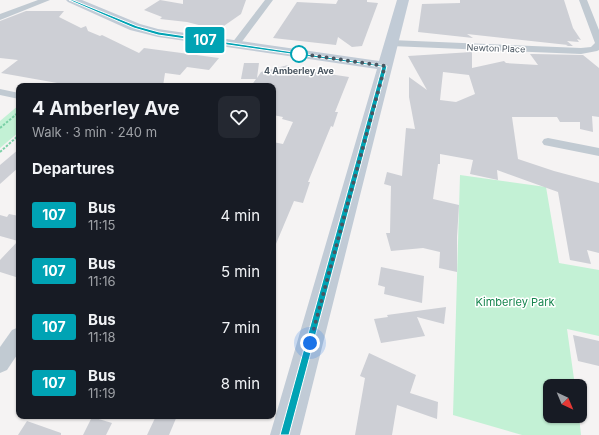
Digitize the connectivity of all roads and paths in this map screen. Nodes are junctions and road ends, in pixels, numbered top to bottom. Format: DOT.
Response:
graph roads {
  1 [pos="46,0"];
  2 [pos="72,0"];
  3 [pos="269,0"];
  4 [pos="403,0"];
  5 [pos="582,0"];
  6 [pos="0,17"];
  7 [pos="599,42"];
  8 [pos="391,43"];
  9 [pos="235,45"];
  10 [pos="599,46"];
  11 [pos="385,66"];
  12 [pos="0,92"];
  13 [pos="16,95"];
  14 [pos="16,115"];
  15 [pos="0,128"];
  16 [pos="16,138"];
  17 [pos="548,142"];
  18 [pos="0,152"];
  19 [pos="599,152"];
  20 [pos="16,340"];
  21 [pos="0,363"];
  22 [pos="285,435"];
  1 -- 6 [label="street"];
  2 -- 9 [label="main road"];
  3 -- 9 [label="street"];
  4 -- 8 [label="main road"];
  5 -- 7 [label="street"];
  8 -- 10 [label="street, Newton Place"];
  8 -- 11 [label="main road"];
  9 -- 11 [label="main road"];
  11 -- 22 [label="main road"];
  12 -- 13 [label="street"];
  14 -- 15 [label="path"];
  16 -- 18 [label="path"];
  17 -- 19 [label="street"];
  20 -- 21 [label="street"];
}
